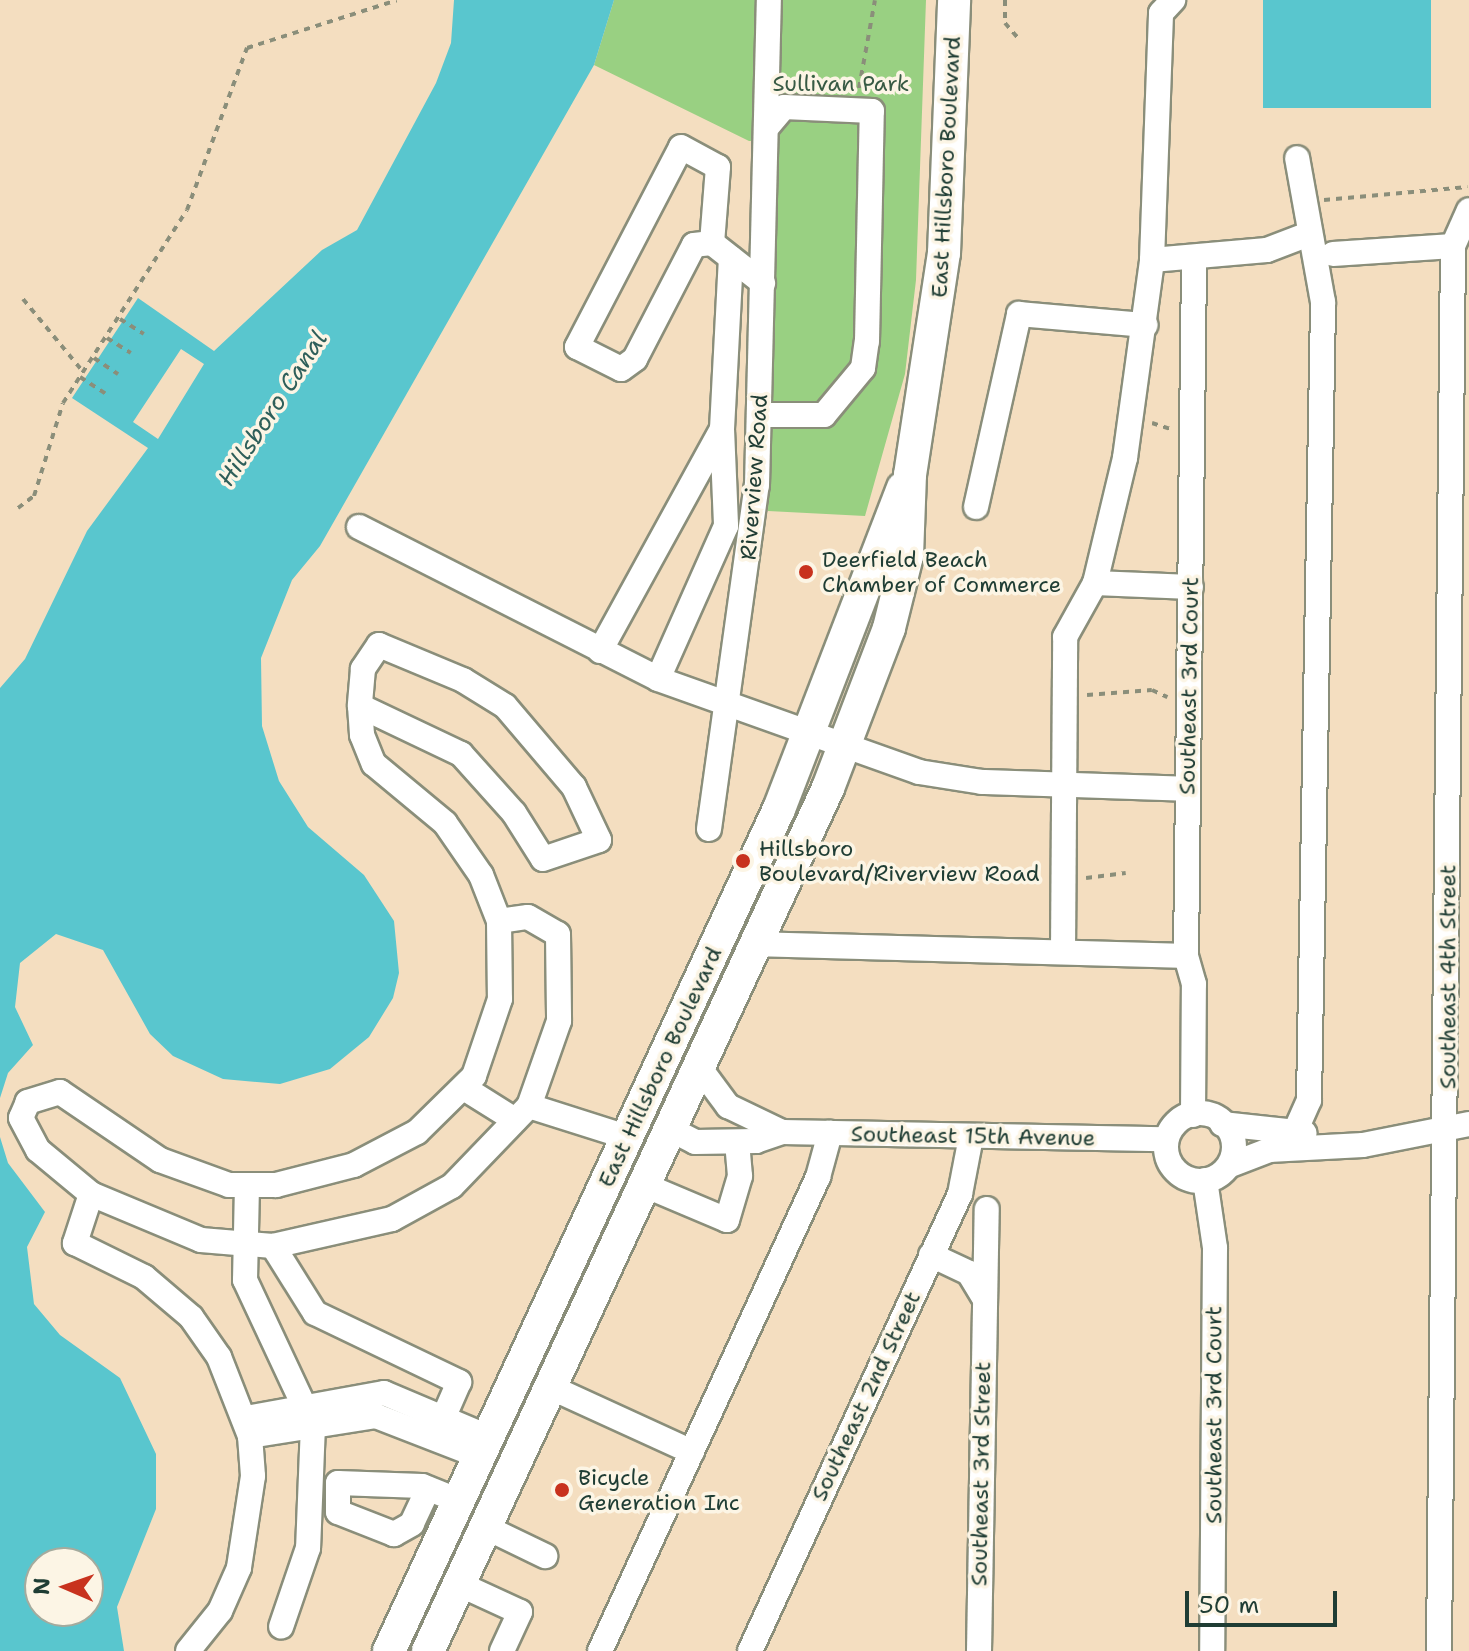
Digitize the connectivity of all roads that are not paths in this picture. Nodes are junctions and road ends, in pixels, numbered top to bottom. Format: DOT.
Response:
graph roads {
  1 [pos="769,0"];
  2 [pos="954,0"];
  3 [pos="1161,4"];
  4 [pos="769,125"];
  5 [pos="1297,158"];
  6 [pos="1469,210"];
  7 [pos="1306,235"];
  8 [pos="712,243"];
  9 [pos="1453,246"];
  10 [pos="1333,254"];
  11 [pos="1194,257"];
  12 [pos="731,258"];
  13 [pos="1152,260"];
  14 [pos="763,283"];
  15 [pos="1146,325"];
  16 [pos="759,415"];
  17 [pos="722,429"];
  18 [pos="910,475"];
  19 [pos="976,507"];
  20 [pos="359,527"];
  21 [pos="1095,583"];
  22 [pos="1191,587"];
  23 [pos="600,651"];
  24 [pos="658,679"];
  25 [pos="730,704"];
  26 [pos="360,706"];
  27 [pos="811,731"];
  28 [pos="847,744"];
  29 [pos="1066,787"];
  30 [pos="1188,789"];
  31 [pos="709,829"];
  32 [pos="499,921"];
  33 [pos="755,944"];
  34 [pos="1063,952"];
  35 [pos="1186,956"];
  36 [pos="707,966"];
  37 [pos="699,1067"];
  38 [pos="464,1088"];
  39 [pos="522,1113"];
  40 [pos="1193,1115"];
  41 [pos="1222,1124"];
  42 [pos="1458,1126"];
  43 [pos="670,1129"];
  44 [pos="782,1132"];
  45 [pos="830,1133"];
  46 [pos="1294,1134"];
  47 [pos="627,1137"];
  48 [pos="971,1137"];
  49 [pos="1163,1139"];
  50 [pos="737,1142"];
  51 [pos="1233,1164"];
  52 [pos="1205,1180"];
  53 [pos="247,1185"];
  54 [pos="644,1185"];
  55 [pos="91,1194"];
  56 [pos="987,1209"];
  57 [pos="616,1244"];
  58 [pos="273,1246"];
  59 [pos="240,1247"];
  60 [pos="931,1255"];
  61 [pos="983,1296"];
  62 [pos="550,1387"];
  63 [pos="311,1415"];
  64 [pos="248,1427"];
  65 [pos="439,1427"];
  66 [pos="484,1446"];
  67 [pos="692,1452"];
  68 [pos="428,1489"];
  69 [pos="459,1501"];
  70 [pos="485,1527"];
  71 [pos="545,1556"];
  72 [pos="459,1584"];
  73 [pos="281,1627"];
  74 [pos="188,1651"];
  75 [pos="389,1651"];
  76 [pos="428,1651"];
  77 [pos="502,1651"];
  78 [pos="600,1651"];
  79 [pos="750,1651"];
  80 [pos="979,1651"];
  81 [pos="1212,1651"];
  82 [pos="1439,1651"];
  1 -- 4 [label="street, Riverview Road"];
  2 -- 18 [label="main road, East Hillsboro Boulevard"];
  3 -- 13 [label="street"];
  4 -- 14 [label="street, Riverview Road"];
  4 -- 16 [label="street"];
  5 -- 7 [label="street"];
  6 -- 9 [label="street, Southeast 4th Street"];
  7 -- 11 [label="street"];
  7 -- 46 [label="street"];
  8 -- 8 [label="street"];
  8 -- 12 [label="street"];
  9 -- 10 [label="street"];
  9 -- 42 [label="street, Southeast 4th Street"];
  11 -- 13 [label="street"];
  11 -- 22 [label="street, Southeast 3rd Court"];
  12 -- 14 [label="street"];
  12 -- 17 [label="street"];
  13 -- 15 [label="street"];
  14 -- 16 [label="street, Riverview Road"];
  15 -- 19 [label="street"];
  15 -- 21 [label="street"];
  16 -- 25 [label="street, Riverview Road"];
  17 -- 23 [label="street"];
  17 -- 24 [label="street"];
  18 -- 27 [label="main road, East Hillsboro Boulevard"];
  18 -- 28 [label="main road, East Hillsboro Boulevard"];
  20 -- 23 [label="street"];
  21 -- 22 [label="street"];
  21 -- 29 [label="street"];
  22 -- 30 [label="street, Southeast 3rd Court"];
  23 -- 24 [label="street"];
  24 -- 25 [label="street"];
  25 -- 27 [label="street"];
  25 -- 31 [label="street, Riverview Road"];
  26 -- 26 [label="street"];
  26 -- 32 [label="street"];
  27 -- 28 [label="street"];
  27 -- 36 [label="main road, East Hillsboro Boulevard"];
  28 -- 29 [label="street"];
  28 -- 33 [label="main road, East Hillsboro Boulevard"];
  29 -- 30 [label="street"];
  29 -- 34 [label="street"];
  30 -- 35 [label="street, Southeast 3rd Court"];
  32 -- 38 [label="street"];
  32 -- 39 [label="street"];
  33 -- 34 [label="street"];
  33 -- 37 [label="main road, East Hillsboro Boulevard"];
  34 -- 35 [label="street"];
  35 -- 40 [label="street, Southeast 3rd Court"];
  36 -- 43 [label="main road"];
  36 -- 47 [label="main road, East Hillsboro Boulevard"];
  37 -- 43 [label="main road, East Hillsboro Boulevard"];
  37 -- 44 [label="street, Southeast 15th Avenue"];
  38 -- 39 [label="street"];
  38 -- 53 [label="street"];
  39 -- 47 [label="street"];
  39 -- 58 [label="street"];
  40 -- 41 [label="street"];
  40 -- 49 [label="street"];
  41 -- 46 [label="street"];
  41 -- 51 [label="street"];
  42 -- 46 [label="street"];
  42 -- 51 [label="street"];
  42 -- 82 [label="street, Southeast 4th Street"];
  43 -- 50 [label="street, Southeast 15th Avenue"];
  43 -- 54 [label="main road, East Hillsboro Boulevard"];
  44 -- 45 [label="street, Southeast 15th Avenue"];
  44 -- 50 [label="street, Southeast 15th Avenue"];
  45 -- 48 [label="street, Southeast 15th Avenue"];
  45 -- 67 [label="street"];
  47 -- 57 [label="main road"];
  47 -- 66 [label="main road, East Hillsboro Boulevard"];
  48 -- 49 [label="street, Southeast 15th Avenue"];
  48 -- 60 [label="street, Southeast 2nd Street"];
  49 -- 52 [label="street"];
  50 -- 54 [label="street"];
  51 -- 52 [label="street"];
  52 -- 81 [label="street, Southeast 3rd Court"];
  53 -- 55 [label="street"];
  53 -- 59 [label="street"];
  54 -- 57 [label="main road, East Hillsboro Boulevard"];
  55 -- 59 [label="street"];
  55 -- 64 [label="street"];
  56 -- 61 [label="street, Southeast 3rd Street"];
  57 -- 62 [label="main road, East Hillsboro Boulevard"];
  58 -- 59 [label="street"];
  58 -- 65 [label="street"];
  59 -- 63 [label="street"];
  60 -- 61 [label="street"];
  60 -- 79 [label="street, Southeast 2nd Street"];
  61 -- 80 [label="street, Southeast 3rd Street"];
  62 -- 67 [label="street"];
  62 -- 70 [label="main road, East Hillsboro Boulevard"];
  63 -- 64 [label="street"];
  63 -- 65 [label="street"];
  63 -- 73 [label="street"];
  64 -- 74 [label="street"];
  65 -- 66 [label="street"];
  66 -- 69 [label="main road, East Hillsboro Boulevard"];
  67 -- 78 [label="street"];
  68 -- 69 [label="street"];
  69 -- 75 [label="main road, East Hillsboro Boulevard"];
  70 -- 71 [label="street"];
  70 -- 72 [label="main road, East Hillsboro Boulevard"];
  72 -- 76 [label="main road, East Hillsboro Boulevard"];
  72 -- 77 [label="street"];
}
